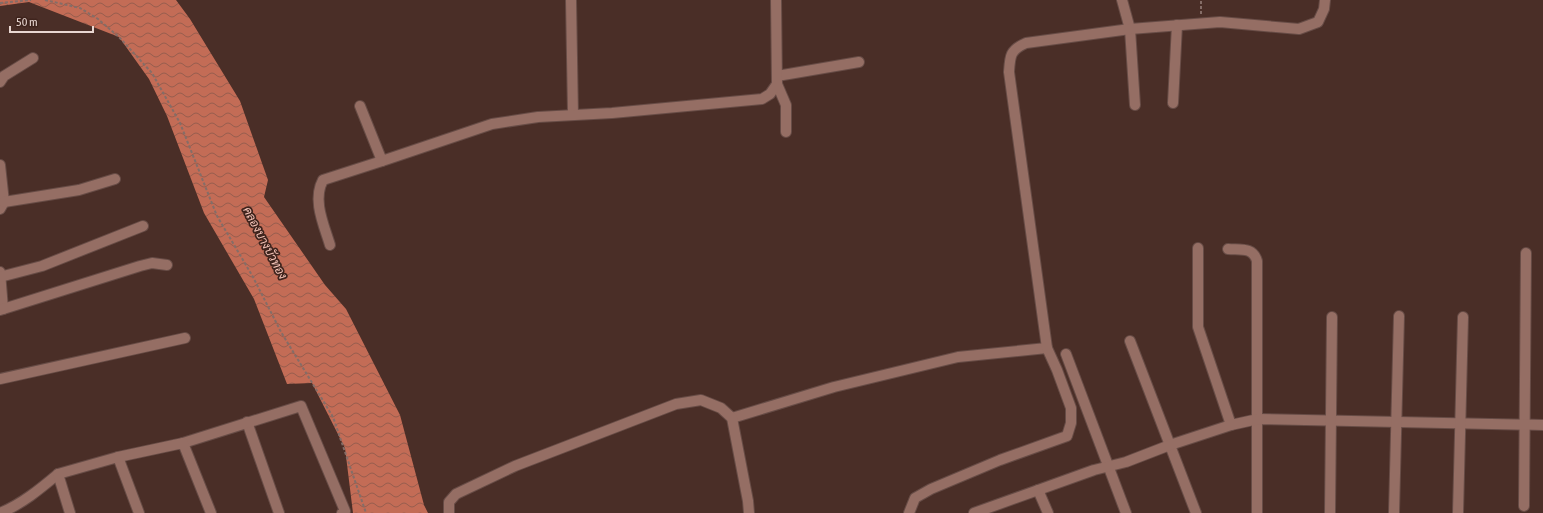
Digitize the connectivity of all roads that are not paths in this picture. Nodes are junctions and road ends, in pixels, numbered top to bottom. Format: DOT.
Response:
graph roads {
  1 [pos="571,0"];
  2 [pos="776,0"];
  3 [pos="1122,0"];
  4 [pos="1325,0"];
  5 [pos="1178,25"];
  6 [pos="1130,29"];
  7 [pos="33,58"];
  8 [pos="859,62"];
  9 [pos="777,80"];
  10 [pos="0,82"];
  11 [pos="1173,103"];
  12 [pos="1135,105"];
  13 [pos="360,106"];
  14 [pos="573,114"];
  15 [pos="786,132"];
  16 [pos="382,161"];
  17 [pos="0,165"];
  18 [pos="115,178"];
  19 [pos="2,206"];
  20 [pos="143,226"];
  21 [pos="330,245"];
  22 [pos="1198,248"];
  23 [pos="1228,249"];
  24 [pos="1526,253"];
  25 [pos="167,265"];
  26 [pos="0,272"];
  27 [pos="0,277"];
  28 [pos="1,309"];
  29 [pos="1399,316"];
  30 [pos="1332,317"];
  31 [pos="1463,317"];
  32 [pos="185,338"];
  33 [pos="1130,341"];
  34 [pos="1047,348"];
  35 [pos="1066,354"];
  36 [pos="0,379"];
  37 [pos="732,418"];
  38 [pos="1258,419"];
  39 [pos="1331,420"];
  40 [pos="247,422"];
  41 [pos="1396,422"];
  42 [pos="1460,423"];
  43 [pos="1231,425"];
  44 [pos="1525,425"];
  45 [pos="1543,425"];
  46 [pos="183,442"];
  47 [pos="1170,445"];
  48 [pos="118,457"];
  49 [pos="1108,466"];
  50 [pos="58,474"];
  51 [pos="1038,490"];
  52 [pos="1524,506"];
  53 [pos="0,513"];
  54 [pos="70,513"];
  55 [pos="139,513"];
  56 [pos="211,513"];
  57 [pos="279,513"];
  58 [pos="342,513"];
  59 [pos="449,513"];
  60 [pos="749,513"];
  61 [pos="909,513"];
  62 [pos="974,513"];
  63 [pos="1048,513"];
  64 [pos="1126,513"];
  65 [pos="1196,513"];
  66 [pos="1257,513"];
  67 [pos="1330,513"];
  68 [pos="1394,513"];
  69 [pos="1458,513"];
  1 -- 14 [label="street"];
  2 -- 9 [label="street"];
  3 -- 6 [label="street"];
  4 -- 5 [label="street"];
  5 -- 6 [label="street"];
  5 -- 11 [label="street"];
  6 -- 12 [label="street"];
  6 -- 34 [label="street"];
  7 -- 10 [label="street"];
  8 -- 9 [label="street"];
  9 -- 14 [label="street"];
  9 -- 15 [label="street"];
  13 -- 16 [label="street"];
  14 -- 16 [label="street"];
  16 -- 21 [label="street"];
  17 -- 19 [label="street"];
  18 -- 19 [label="street"];
  20 -- 27 [label="street"];
  22 -- 43 [label="street"];
  23 -- 38 [label="street"];
  24 -- 44 [label="street"];
  25 -- 28 [label="street"];
  26 -- 27 [label="street"];
  27 -- 28 [label="street"];
  29 -- 41 [label="street"];
  30 -- 39 [label="street"];
  31 -- 42 [label="street"];
  32 -- 36 [label="street"];
  33 -- 47 [label="street"];
  34 -- 37 [label="street"];
  34 -- 61 [label="street"];
  35 -- 49 [label="street"];
  37 -- 59 [label="street"];
  37 -- 60 [label="street"];
  38 -- 39 [label="street"];
  38 -- 43 [label="street"];
  38 -- 66 [label="street"];
  39 -- 41 [label="street"];
  39 -- 67 [label="street"];
  40 -- 46 [label="street"];
  40 -- 57 [label="street"];
  40 -- 58 [label="street"];
  41 -- 42 [label="street"];
  41 -- 68 [label="street"];
  42 -- 44 [label="street"];
  42 -- 69 [label="street"];
  43 -- 47 [label="street"];
  44 -- 45 [label="street"];
  44 -- 52 [label="street"];
  46 -- 48 [label="street"];
  46 -- 56 [label="street"];
  47 -- 49 [label="street"];
  47 -- 65 [label="street"];
  48 -- 50 [label="street"];
  48 -- 55 [label="street"];
  49 -- 51 [label="street"];
  49 -- 64 [label="street"];
  50 -- 53 [label="street"];
  50 -- 54 [label="street"];
  51 -- 62 [label="street"];
  51 -- 63 [label="street"];
}
